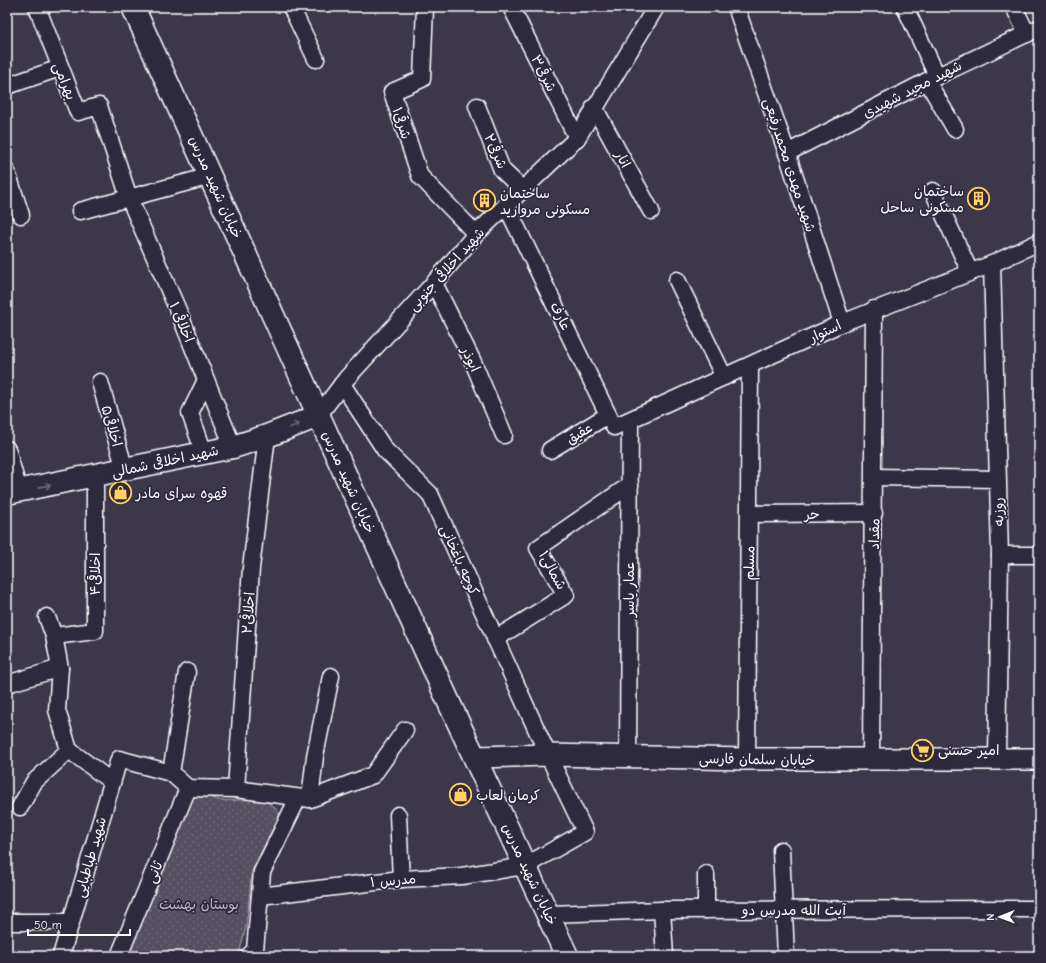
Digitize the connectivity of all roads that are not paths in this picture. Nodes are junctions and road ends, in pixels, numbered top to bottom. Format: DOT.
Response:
graph roads {
  1 [pos="37,7"];
  2 [pos="133,7"];
  3 [pos="291,7"];
  4 [pos="425,7"];
  5 [pos="511,7"];
  6 [pos="656,7"];
  7 [pos="736,7"];
  8 [pos="905,7"];
  9 [pos="1014,7"];
  10 [pos="1033,31"];
  11 [pos="316,59"];
  12 [pos="60,68"];
  13 [pos="932,78"];
  14 [pos="7,86"];
  15 [pos="477,106"];
  16 [pos="594,107"];
  17 [pos="955,129"];
  18 [pos="577,138"];
  19 [pos="786,153"];
  20 [pos="7,172"];
  21 [pos="211,176"];
  22 [pos="522,190"];
  23 [pos="933,191"];
  24 [pos="129,198"];
  25 [pos="506,205"];
  26 [pos="80,211"];
  27 [pos="651,211"];
  28 [pos="21,215"];
  29 [pos="476,234"];
  30 [pos="1039,242"];
  31 [pos="992,264"];
  32 [pos="970,272"];
  33 [pos="677,280"];
  34 [pos="434,283"];
  35 [pos="874,309"];
  36 [pos="842,323"];
  37 [pos="750,366"];
  38 [pos="724,377"];
  39 [pos="206,380"];
  40 [pos="100,382"];
  41 [pos="342,384"];
  42 [pos="318,416"];
  43 [pos="611,421"];
  44 [pos="630,421"];
  45 [pos="504,435"];
  46 [pos="267,436"];
  47 [pos="233,447"];
  48 [pos="7,449"];
  49 [pos="550,450"];
  50 [pos="204,453"];
  51 [pos="125,470"];
  52 [pos="95,476"];
  53 [pos="874,477"];
  54 [pos="997,479"];
  55 [pos="630,485"];
  56 [pos="13,492"];
  57 [pos="874,513"];
  58 [pos="750,514"];
  59 [pos="1000,555"];
  60 [pos="1039,555"];
  61 [pos="47,617"];
  62 [pos="54,636"];
  63 [pos="495,639"];
  64 [pos="60,668"];
  65 [pos="188,672"];
  66 [pos="331,676"];
  67 [pos="7,684"];
  68 [pos="405,730"];
  69 [pos="69,750"];
  70 [pos="548,755"];
  71 [pos="628,756"];
  72 [pos="475,757"];
  73 [pos="747,759"];
  74 [pos="997,759"];
  75 [pos="1039,759"];
  76 [pos="871,760"];
  77 [pos="171,773"];
  78 [pos="112,782"];
  79 [pos="188,788"];
  80 [pos="236,790"];
  81 [pos="304,799"];
  82 [pos="20,807"];
  83 [pos="398,815"];
  84 [pos="781,850"];
  85 [pos="526,866"];
  86 [pos="706,874"];
  87 [pos="401,879"];
  88 [pos="260,896"];
  89 [pos="1039,909"];
  90 [pos="662,910"];
  91 [pos="706,910"];
  92 [pos="783,910"];
  93 [pos="549,914"];
  94 [pos="7,922"];
  95 [pos="72,922"];
  96 [pos="61,956"];
  97 [pos="119,956"];
  98 [pos="249,956"];
  99 [pos="567,956"];
  100 [pos="665,956"];
  101 [pos="786,956"];
  1 -- 12 [label="street, بهرامی"];
  2 -- 21 [label="main road, خیابان شهید مدرس"];
  3 -- 11 [label="street"];
  4 -- 29 [label="street, شرقی۱"];
  5 -- 18 [label="street, شرقی۳"];
  6 -- 16 [label="street, شهید اخلاقی جنوبی"];
  7 -- 19 [label="street, شهید مهدی محمدرفیعی"];
  8 -- 13 [label="street"];
  9 -- 10 [label="street"];
  10 -- 13 [label="street, شهید مجید شهیدی"];
  12 -- 14 [label="street"];
  12 -- 24 [label="street, بهرامی"];
  13 -- 17 [label="street"];
  13 -- 19 [label="street, شهید مجید شهیدی"];
  15 -- 22 [label="street, شرقی۲"];
  16 -- 18 [label="street, شهید اخلاقی جنوبی"];
  16 -- 27 [label="street, انار"];
  18 -- 22 [label="street, شهید اخلاقی جنوبی"];
  19 -- 36 [label="street, شهید مهدی محمدرفیعی"];
  20 -- 28 [label="street"];
  21 -- 24 [label="street"];
  21 -- 42 [label="main road, خیابان شهید مدرس"];
  22 -- 25 [label="street, شهید اخلاقی جنوبی"];
  23 -- 32 [label="street"];
  24 -- 26 [label="street"];
  24 -- 39 [label="street, اخلاقی ۱"];
  25 -- 29 [label="street, شهید اخلاقی جنوبی"];
  25 -- 43 [label="street, عارف"];
  29 -- 34 [label="street, شهید اخلاقی جنوبی"];
  30 -- 31 [label="street, استوار"];
  31 -- 32 [label="street, استوار"];
  31 -- 54 [label="street, روزبه"];
  32 -- 35 [label="street, استوار"];
  33 -- 38 [label="street"];
  34 -- 41 [label="street, شهید اخلاقی جنوبی"];
  34 -- 45 [label="street, ابوذر"];
  35 -- 36 [label="street, استوار"];
  35 -- 53 [label="street, مقداد"];
  36 -- 37 [label="street, استوار"];
  37 -- 38 [label="street, استوار"];
  37 -- 58 [label="street, مسلم"];
  38 -- 44 [label="street, استوار"];
  39 -- 47 [label="street, اخلاقی ۱"];
  39 -- 50 [label="street"];
  40 -- 51 [label="street, اخلاقی۵"];
  41 -- 42 [label="street, شهید اخلاقی جنوبی"];
  41 -- 63 [label="street, کوچه باغخانی"];
  46 -- 42 [label="main road, شهید اخلاقی شمالی, one-way"];
  42 -- 72 [label="main road, خیابان شهید مدرس"];
  43 -- 44 [label="street, استوار"];
  43 -- 49 [label="street, عقیق"];
  44 -- 55 [label="street, عمار یاسر"];
  46 -- 47 [label="main road, شهید اخلاقی شمالی"];
  46 -- 80 [label="street, اخلاقی۲"];
  47 -- 50 [label="main road, شهید اخلاقی شمالی"];
  48 -- 56 [label="street"];
  50 -- 51 [label="main road, شهید اخلاقی شمالی"];
  51 -- 52 [label="main road, شهید اخلاقی شمالی"];
  56 -- 52 [label="main road, شهید اخلاقی شمالی, one-way"];
  52 -- 62 [label="street, اخلاقی۴"];
  53 -- 54 [label="street"];
  53 -- 57 [label="street, مقداد"];
  54 -- 59 [label="street, روزبه"];
  55 -- 63 [label="street, شمالی۱"];
  55 -- 71 [label="street, عمار یاسر"];
  57 -- 58 [label="street, حر"];
  57 -- 76 [label="street, مقداد"];
  58 -- 73 [label="street, مسلم"];
  59 -- 60 [label="street"];
  59 -- 74 [label="street, روزبه"];
  61 -- 62 [label="street"];
  62 -- 64 [label="street"];
  63 -- 70 [label="street, کوچه باغخانی"];
  64 -- 67 [label="street"];
  64 -- 69 [label="street"];
  65 -- 77 [label="street"];
  66 -- 81 [label="street"];
  68 -- 81 [label="street"];
  69 -- 78 [label="street"];
  69 -- 82 [label="street"];
  70 -- 71 [label="street, خیابان سلمان فارسی"];
  70 -- 72 [label="street, خیابان سلمان فارسی"];
  70 -- 85 [label="street, کوچه باغخانی"];
  71 -- 73 [label="street, خیابان سلمان فارسی"];
  72 -- 85 [label="main road, خیابان شهید مدرس"];
  73 -- 76 [label="street, خیابان سلمان فارسی"];
  74 -- 75 [label="street, خیابان سلمان فارسی"];
  74 -- 76 [label="street, خیابان سلمان فارسی"];
  77 -- 78 [label="street, شهید طباطبایی"];
  77 -- 79 [label="street"];
  78 -- 95 [label="street, شهید طباطبایی"];
  79 -- 80 [label="street"];
  79 -- 97 [label="street, ثانی"];
  80 -- 81 [label="street"];
  81 -- 88 [label="street"];
  83 -- 87 [label="street"];
  84 -- 92 [label="street"];
  85 -- 87 [label="street, مدرس ۱"];
  85 -- 93 [label="main road, خیابان شهید مدرس"];
  86 -- 91 [label="street"];
  87 -- 88 [label="street, مدرس ۱"];
  88 -- 98 [label="street"];
  89 -- 92 [label="street, آیت الله مدرس دو"];
  90 -- 91 [label="street, آیت الله مدرس دو"];
  90 -- 93 [label="street, آیت الله مدرس دو"];
  90 -- 100 [label="street"];
  91 -- 92 [label="street, آیت الله مدرس دو"];
  92 -- 101 [label="street"];
  93 -- 99 [label="main road, خیابان شهید مدرس"];
  94 -- 95 [label="street"];
  95 -- 96 [label="street, شهید طباطبایی"];
}
